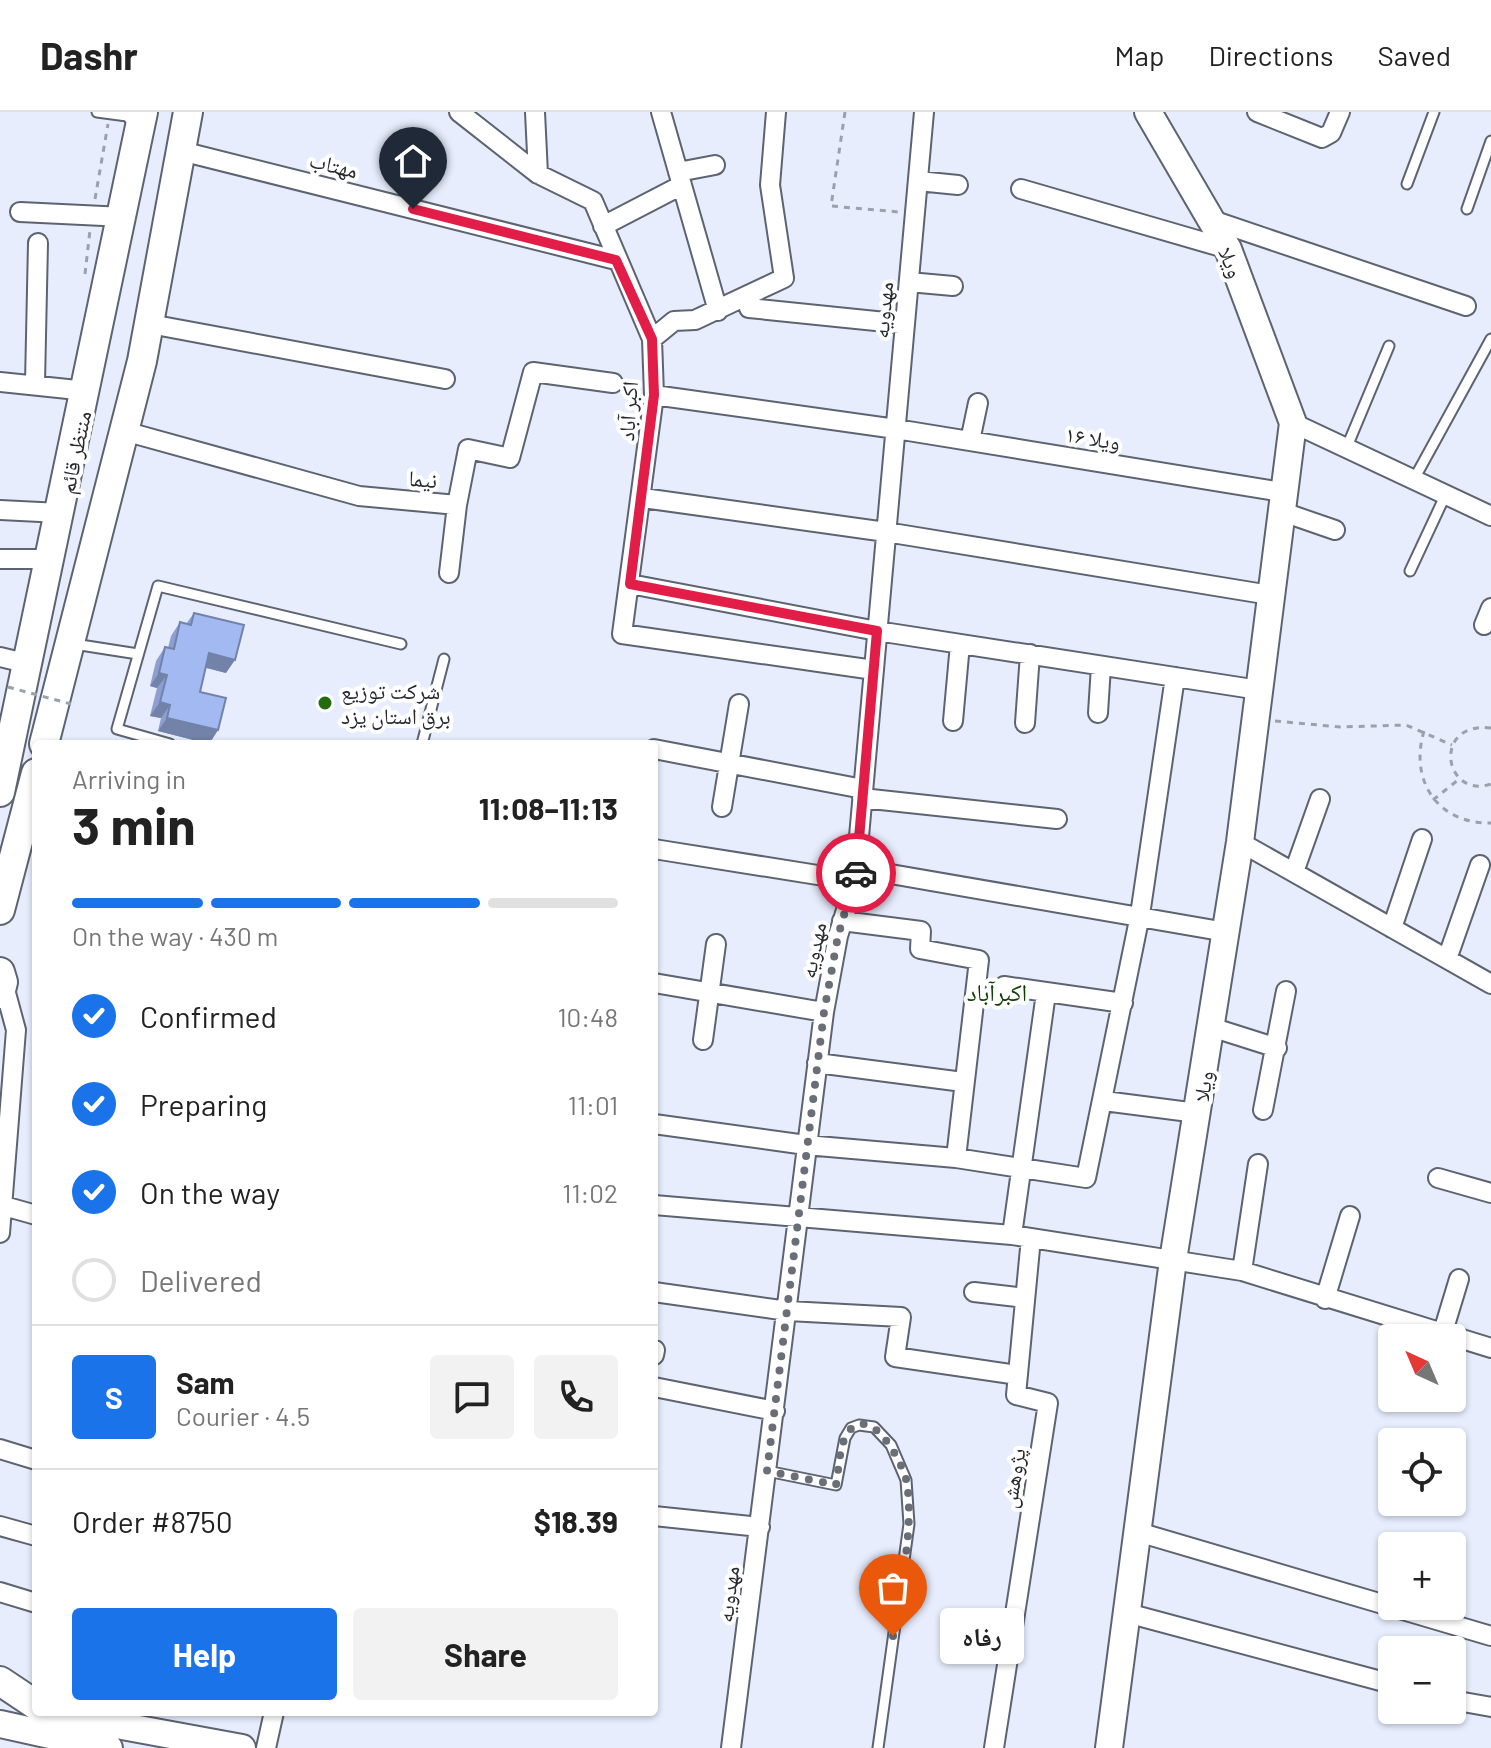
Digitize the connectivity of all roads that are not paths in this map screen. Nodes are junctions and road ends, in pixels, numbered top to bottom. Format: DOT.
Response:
graph roads {
  1 [pos="97,112"];
  2 [pos="188,112"];
  3 [pos="459,112"];
  4 [pos="535,112"];
  5 [pos="661,112"];
  6 [pos="776,112"];
  7 [pos="924,112"];
  8 [pos="1148,112"];
  9 [pos="1257,112"];
  10 [pos="1340,112"];
  11 [pos="1434,112"];
  12 [pos="142,122"];
  13 [pos="1491,141"];
  14 [pos="181,151"];
  15 [pos="715,165"];
  16 [pos="538,174"];
  17 [pos="680,179"];
  18 [pos="918,181"];
  19 [pos="1407,184"];
  20 [pos="958,185"];
  21 [pos="1021,189"];
  22 [pos="1467,209"];
  23 [pos="20,212"];
  24 [pos="124,217"];
  25 [pos="1212,220"];
  26 [pos="603,226"];
  27 [pos="38,243"];
  28 [pos="1228,249"];
  29 [pos="616,260"];
  30 [pos="909,282"];
  31 [pos="953,286"];
  32 [pos="746,298"];
  33 [pos="1466,306"];
  34 [pos="718,311"];
  35 [pos="150,324"];
  36 [pos="905,324"];
  37 [pos="652,339"];
  38 [pos="1491,339"];
  39 [pos="1389,346"];
  40 [pos="445,379"];
  41 [pos="0,382"];
  42 [pos="35,383"];
  43 [pos="613,383"];
  44 [pos="87,391"];
  45 [pos="654,395"];
  46 [pos="978,403"];
  47 [pos="1293,423"];
  48 [pos="896,429"];
  49 [pos="124,431"];
  50 [pos="970,441"];
  51 [pos="1346,449"];
  52 [pos="1413,481"];
  53 [pos="1445,496"];
  54 [pos="643,498"];
  55 [pos="1281,501"];
  56 [pos="457,505"];
  57 [pos="0,510"];
  58 [pos="60,513"];
  59 [pos="1491,516"];
  60 [pos="1335,530"];
  61 [pos="886,532"];
  62 [pos="1,559"];
  63 [pos="49,559"];
  64 [pos="1410,571"];
  65 [pos="449,573"];
  66 [pos="630,584"];
  67 [pos="1270,595"];
  68 [pos="877,631"];
  69 [pos="70,643"];
  70 [pos="401,644"];
  71 [pos="960,644"];
  72 [pos="138,654"];
  73 [pos="1030,654"];
  74 [pos="444,659"];
  75 [pos="12,660"];
  76 [pos="1101,666"];
  77 [pos="874,670"];
  78 [pos="1175,677"];
  79 [pos="1259,690"];
  80 [pos="739,704"];
  81 [pos="1098,713"];
  82 [pos="953,721"];
  83 [pos="1025,723"];
  84 [pos="45,740"];
  85 [pos="156,740"];
  86 [pos="423,740"];
  87 [pos="658,750"];
  88 [pos="729,763"];
  89 [pos="32,788"];
  90 [pos="0,792"];
  91 [pos="863,793"];
  92 [pos="1320,799"];
  93 [pos="722,807"];
  94 [pos="1057,819"];
  95 [pos="1422,839"];
  96 [pos="1240,842"];
  97 [pos="658,849"];
  98 [pos="1480,865"];
  99 [pos="1294,872"];
  100 [pos="855,874"];
  101 [pos="0,910"];
  102 [pos="1140,915"];
  103 [pos="842,921"];
  104 [pos="1392,928"];
  105 [pos="1226,932"];
  106 [pos="716,944"];
  107 [pos="1447,959"];
  108 [pos="1,983"];
  109 [pos="658,984"];
  110 [pos="1491,984"];
  111 [pos="1004,986"];
  112 [pos="710,990"];
  113 [pos="1286,991"];
  114 [pos="1046,993"];
  115 [pos="1123,1003"];
  116 [pos="824,1012"];
  117 [pos="1211,1027"];
  118 [pos="703,1040"];
  119 [pos="1277,1048"];
  120 [pos="817,1063"];
  121 [pos="963,1082"];
  122 [pos="1104,1101"];
  123 [pos="1263,1110"];
  124 [pos="1197,1113"];
  125 [pos="658,1125"];
  126 [pos="806,1145"];
  127 [pos="956,1158"];
  128 [pos="1258,1164"];
  129 [pos="1022,1166"];
  130 [pos="1438,1178"];
  131 [pos="1491,1193"];
  132 [pos="658,1205"];
  133 [pos="4,1206"];
  134 [pos="32,1214"];
  135 [pos="1350,1216"];
  136 [pos="800,1217"];
  137 [pos="0,1233"];
  138 [pos="1012,1235"];
  139 [pos="1031,1238"];
  140 [pos="1173,1260"];
  141 [pos="1242,1271"];
  142 [pos="1459,1279"];
  143 [pos="974,1292"];
  144 [pos="658,1293"];
  145 [pos="1025,1298"];
  146 [pos="1325,1299"];
  147 [pos="788,1311"];
  148 [pos="1406,1324"];
  149 [pos="1445,1324"];
  150 [pos="1466,1341"];
  151 [pos="1491,1348"];
  152 [pos="1018,1375"];
  153 [pos="658,1388"];
  154 [pos="775,1411"];
  155 [pos="0,1449"];
  156 [pos="32,1459"];
  157 [pos="767,1471"];
  158 [pos="658,1516"];
  159 [pos="0,1526"];
  160 [pos="760,1527"];
  161 [pos="1138,1532"];
  162 [pos="32,1535"];
  163 [pos="0,1592"];
  164 [pos="32,1602"];
  165 [pos="1127,1613"];
  166 [pos="1491,1636"];
  167 [pos="1378,1680"];
  168 [pos="0,1681"];
  169 [pos="0,1691"];
  170 [pos="32,1703"];
  171 [pos="1466,1703"];
  172 [pos="32,1704"];
  173 [pos="1491,1709"];
  174 [pos="273,1716"];
  175 [pos="0,1724"];
  176 [pos="50,1732"];
  177 [pos="109,1748"];
  178 [pos="242,1748"];
  179 [pos="266,1748"];
  180 [pos="731,1748"];
  181 [pos="878,1748"];
  182 [pos="994,1748"];
  183 [pos="1109,1748"];
  1 -- 12 [label="lane"];
  2 -- 14 [label="main road, منتظر قائم"];
  3 -- 16 [label="street"];
  4 -- 16 [label="street"];
  5 -- 17 [label="street"];
  6 -- 32 [label="street"];
  7 -- 18 [label="street, مهدویه"];
  8 -- 25 [label="street, ویلا"];
  9 -- 10 [label="street"];
  11 -- 19 [label="lane"];
  12 -- 24 [label="main road, منتظر قائم"];
  13 -- 22 [label="lane"];
  14 -- 29 [label="street, مهتاب"];
  14 -- 35 [label="main road, منتظر قائم"];
  15 -- 17 [label="street"];
  16 -- 26 [label="street, اکبر آباد"];
  17 -- 26 [label="street"];
  17 -- 34 [label="street"];
  18 -- 20 [label="street"];
  18 -- 30 [label="street, مهدویه"];
  21 -- 28 [label="street"];
  23 -- 24 [label="street"];
  24 -- 44 [label="main road, منتظر قائم"];
  25 -- 28 [label="street, ویلا"];
  25 -- 33 [label="street"];
  26 -- 29 [label="street, اکبر آباد"];
  27 -- 42 [label="street"];
  28 -- 47 [label="street, ویلا"];
  29 -- 37 [label="street, اکبر آباد"];
  30 -- 31 [label="street"];
  30 -- 36 [label="street, مهدویه"];
  32 -- 34 [label="street"];
  32 -- 36 [label="street"];
  34 -- 37 [label="street"];
  35 -- 40 [label="street"];
  35 -- 49 [label="main road, منتظر قائم"];
  36 -- 48 [label="street, مهدویه"];
  37 -- 45 [label="street, اکبر آباد"];
  38 -- 52 [label="lane"];
  39 -- 51 [label="lane"];
  41 -- 42 [label="street"];
  42 -- 44 [label="street"];
  43 -- 56 [label="street, نیما"];
  44 -- 58 [label="main road, منتظر قائم"];
  45 -- 48 [label="street, ویلا ۱۶"];
  45 -- 54 [label="street, اکبر آباد"];
  46 -- 50 [label="street"];
  47 -- 51 [label="street"];
  47 -- 55 [label="street, ویلا"];
  48 -- 50 [label="street, ویلا ۱۶"];
  48 -- 61 [label="street, مهدویه"];
  49 -- 56 [label="street, نیما"];
  49 -- 69 [label="main road, منتظر قائم"];
  50 -- 55 [label="street, ویلا ۱۶"];
  51 -- 52 [label="street"];
  52 -- 53 [label="street"];
  53 -- 59 [label="street"];
  53 -- 64 [label="lane"];
  54 -- 61 [label="street"];
  54 -- 66 [label="street, اکبر آباد"];
  55 -- 60 [label="street, ویلا ۱۶"];
  55 -- 67 [label="street, ویلا"];
  56 -- 65 [label="street"];
  57 -- 58 [label="street"];
  58 -- 63 [label="main road, منتظر قائم"];
  61 -- 67 [label="street"];
  61 -- 68 [label="street, مهدویه"];
  62 -- 63 [label="street"];
  63 -- 75 [label="main road, منتظر قائم"];
  66 -- 68 [label="street"];
  66 -- 77 [label="street, اکبر آباد"];
  67 -- 79 [label="street, ویلا"];
  68 -- 71 [label="street"];
  68 -- 77 [label="street, مهدویه"];
  69 -- 72 [label="lane"];
  69 -- 84 [label="main road, منتظر قائم"];
  70 -- 72 [label="lane"];
  71 -- 73 [label="street"];
  71 -- 82 [label="street"];
  72 -- 85 [label="lane"];
  73 -- 76 [label="street"];
  73 -- 83 [label="street"];
  74 -- 86 [label="lane"];
  75 -- 90 [label="main road, منتظر قائم"];
  76 -- 78 [label="street"];
  76 -- 81 [label="street"];
  77 -- 91 [label="street, مهدویه"];
  78 -- 79 [label="street"];
  78 -- 102 [label="street"];
  79 -- 96 [label="street, ویلا"];
  80 -- 88 [label="street"];
  87 -- 88 [label="street"];
  88 -- 91 [label="street"];
  88 -- 93 [label="street"];
  89 -- 101 [label="main road"];
  91 -- 94 [label="street"];
  91 -- 100 [label="street, مهدویه"];
  92 -- 99 [label="street"];
  95 -- 104 [label="street"];
  96 -- 99 [label="street"];
  96 -- 105 [label="street, ویلا"];
  97 -- 100 [label="street"];
  98 -- 107 [label="street"];
  99 -- 104 [label="street"];
  100 -- 102 [label="street"];
  100 -- 103 [label="street, مهدویه"];
  102 -- 105 [label="street"];
  102 -- 115 [label="street"];
  103 -- 116 [label="street, مهدویه"];
  103 -- 121 [label="street"];
  104 -- 107 [label="street"];
  105 -- 117 [label="street, ویلا"];
  106 -- 112 [label="street"];
  107 -- 110 [label="street"];
  108 -- 133 [label="street"];
  109 -- 112 [label="street"];
  111 -- 114 [label="street"];
  112 -- 116 [label="street"];
  112 -- 118 [label="street"];
  113 -- 119 [label="street"];
  114 -- 115 [label="street"];
  114 -- 129 [label="street"];
  115 -- 122 [label="street"];
  116 -- 120 [label="street, مهدویه"];
  117 -- 119 [label="street"];
  117 -- 124 [label="street, ویلا"];
  119 -- 123 [label="street"];
  120 -- 121 [label="street"];
  120 -- 126 [label="street, مهدویه"];
  121 -- 127 [label="street"];
  122 -- 124 [label="street"];
  122 -- 129 [label="street"];
  124 -- 140 [label="street, ویلا"];
  125 -- 126 [label="street"];
  126 -- 127 [label="street"];
  126 -- 136 [label="street, مهدویه"];
  127 -- 129 [label="street"];
  128 -- 141 [label="street"];
  129 -- 138 [label="street"];
  130 -- 131 [label="street"];
  132 -- 136 [label="street"];
  133 -- 134 [label="street"];
  133 -- 137 [label="street"];
  135 -- 146 [label="street"];
  136 -- 138 [label="street"];
  136 -- 147 [label="street, مهدویه"];
  138 -- 139 [label="street"];
  139 -- 140 [label="street"];
  139 -- 145 [label="street"];
  140 -- 141 [label="street"];
  140 -- 161 [label="street, ویلا"];
  141 -- 146 [label="street"];
  142 -- 149 [label="street"];
  143 -- 145 [label="street"];
  144 -- 147 [label="street"];
  145 -- 152 [label="street"];
  146 -- 148 [label="street"];
  147 -- 152 [label="street"];
  147 -- 154 [label="street, مهدویه"];
  150 -- 151 [label="street"];
  152 -- 182 [label="street, پژوهش"];
  153 -- 154 [label="street"];
  154 -- 157 [label="street, مهدویه"];
  155 -- 156 [label="street"];
  157 -- 160 [label="street, مهدویه"];
  157 -- 181 [label="lane"];
  158 -- 160 [label="street"];
  159 -- 162 [label="street"];
  160 -- 180 [label="street, مهدویه"];
  161 -- 165 [label="street, ویلا"];
  161 -- 166 [label="street"];
  163 -- 164 [label="street"];
  165 -- 167 [label="street"];
  165 -- 183 [label="street, ویلا"];
  168 -- 170 [label="main road"];
  169 -- 172 [label="street"];
  171 -- 173 [label="street"];
  174 -- 179 [label="street"];
  175 -- 176 [label="street"];
  176 -- 177 [label="street"];
  176 -- 178 [label="street"];
}
